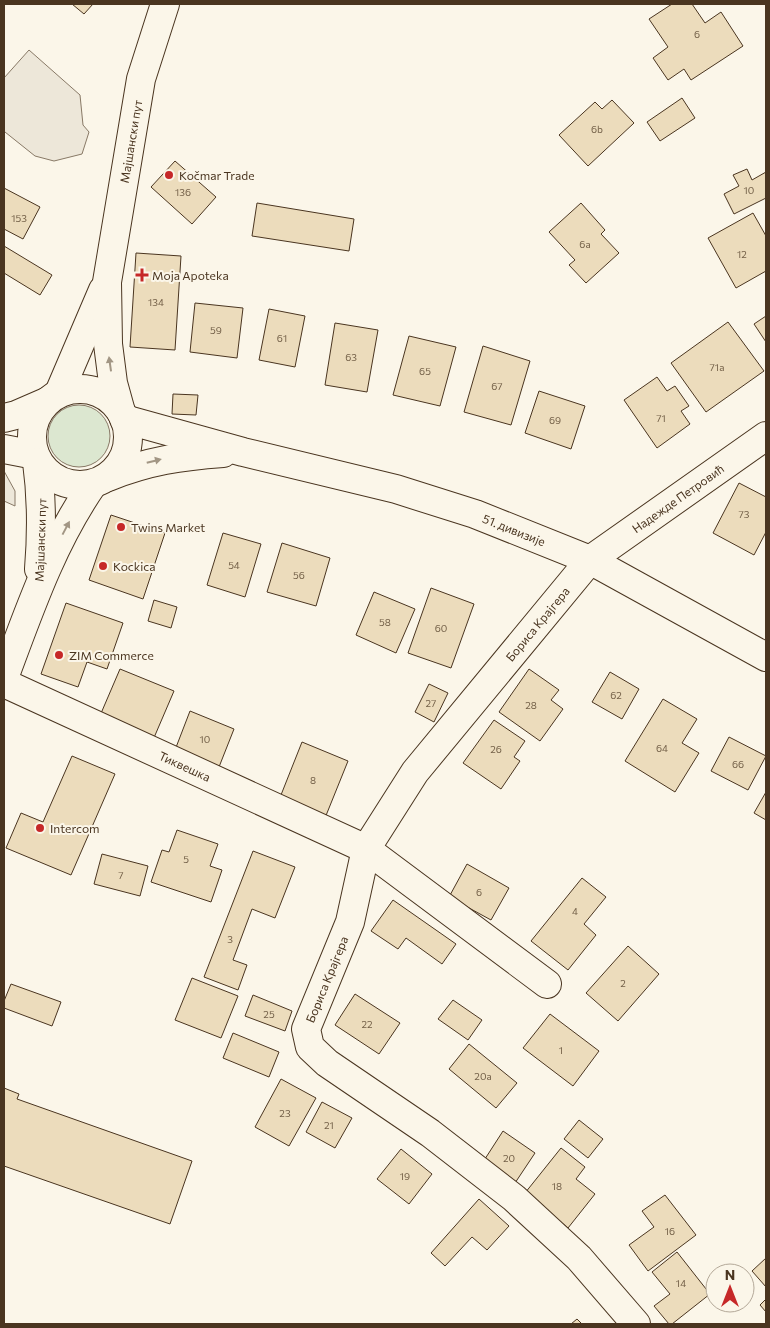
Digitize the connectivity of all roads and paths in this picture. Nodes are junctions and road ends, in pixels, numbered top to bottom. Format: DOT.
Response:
graph roads {
  1 [pos="166,4"];
  2 [pos="107,282"];
  3 [pos="52,398"];
  4 [pos="122,415"];
  5 [pos="4,418"];
  6 [pos="766,436"];
  7 [pos="4,449"];
  8 [pos="243,452"];
  9 [pos="36,458"];
  10 [pos="101,480"];
  11 [pos="590,560"];
  12 [pos="38,588"];
  13 [pos="766,657"];
  14 [pos="4,678"];
  15 [pos="4,683"];
  16 [pos="366,848"];
  17 [pos="547,984"];
  18 [pos="636,1324"];
  1 -- 2 [label="street, Мајшански пут"];
  2 -- 3 [label="street, Мајшански пут"];
  4 -- 2 [label="street, Мајшански пут, one-way"];
  3 -- 4 [label="street"];
  3 -- 5 [label="street"];
  3 -- 9 [label="street"];
  4 -- 8 [label="street, 51. дивизије"];
  4 -- 10 [label="street"];
  6 -- 11 [label="street, Надежде Петровић"];
  7 -- 9 [label="street"];
  10 -- 8 [label="street, 51. дивизије, one-way"];
  8 -- 11 [label="street, 51. дивизије"];
  9 -- 10 [label="street"];
  9 -- 12 [label="street, Мајшански пут"];
  12 -- 10 [label="street, Мајшански пут, one-way"];
  11 -- 13 [label="street, 51. дивизије"];
  11 -- 16 [label="street, Бориса Крајгера"];
  12 -- 14 [label="street, Мајшански пут"];
  15 -- 16 [label="street, Тиквешка"];
  16 -- 17 [label="street, Тиквешка"];
  16 -- 18 [label="street, Бориса Крајгера"];
}
